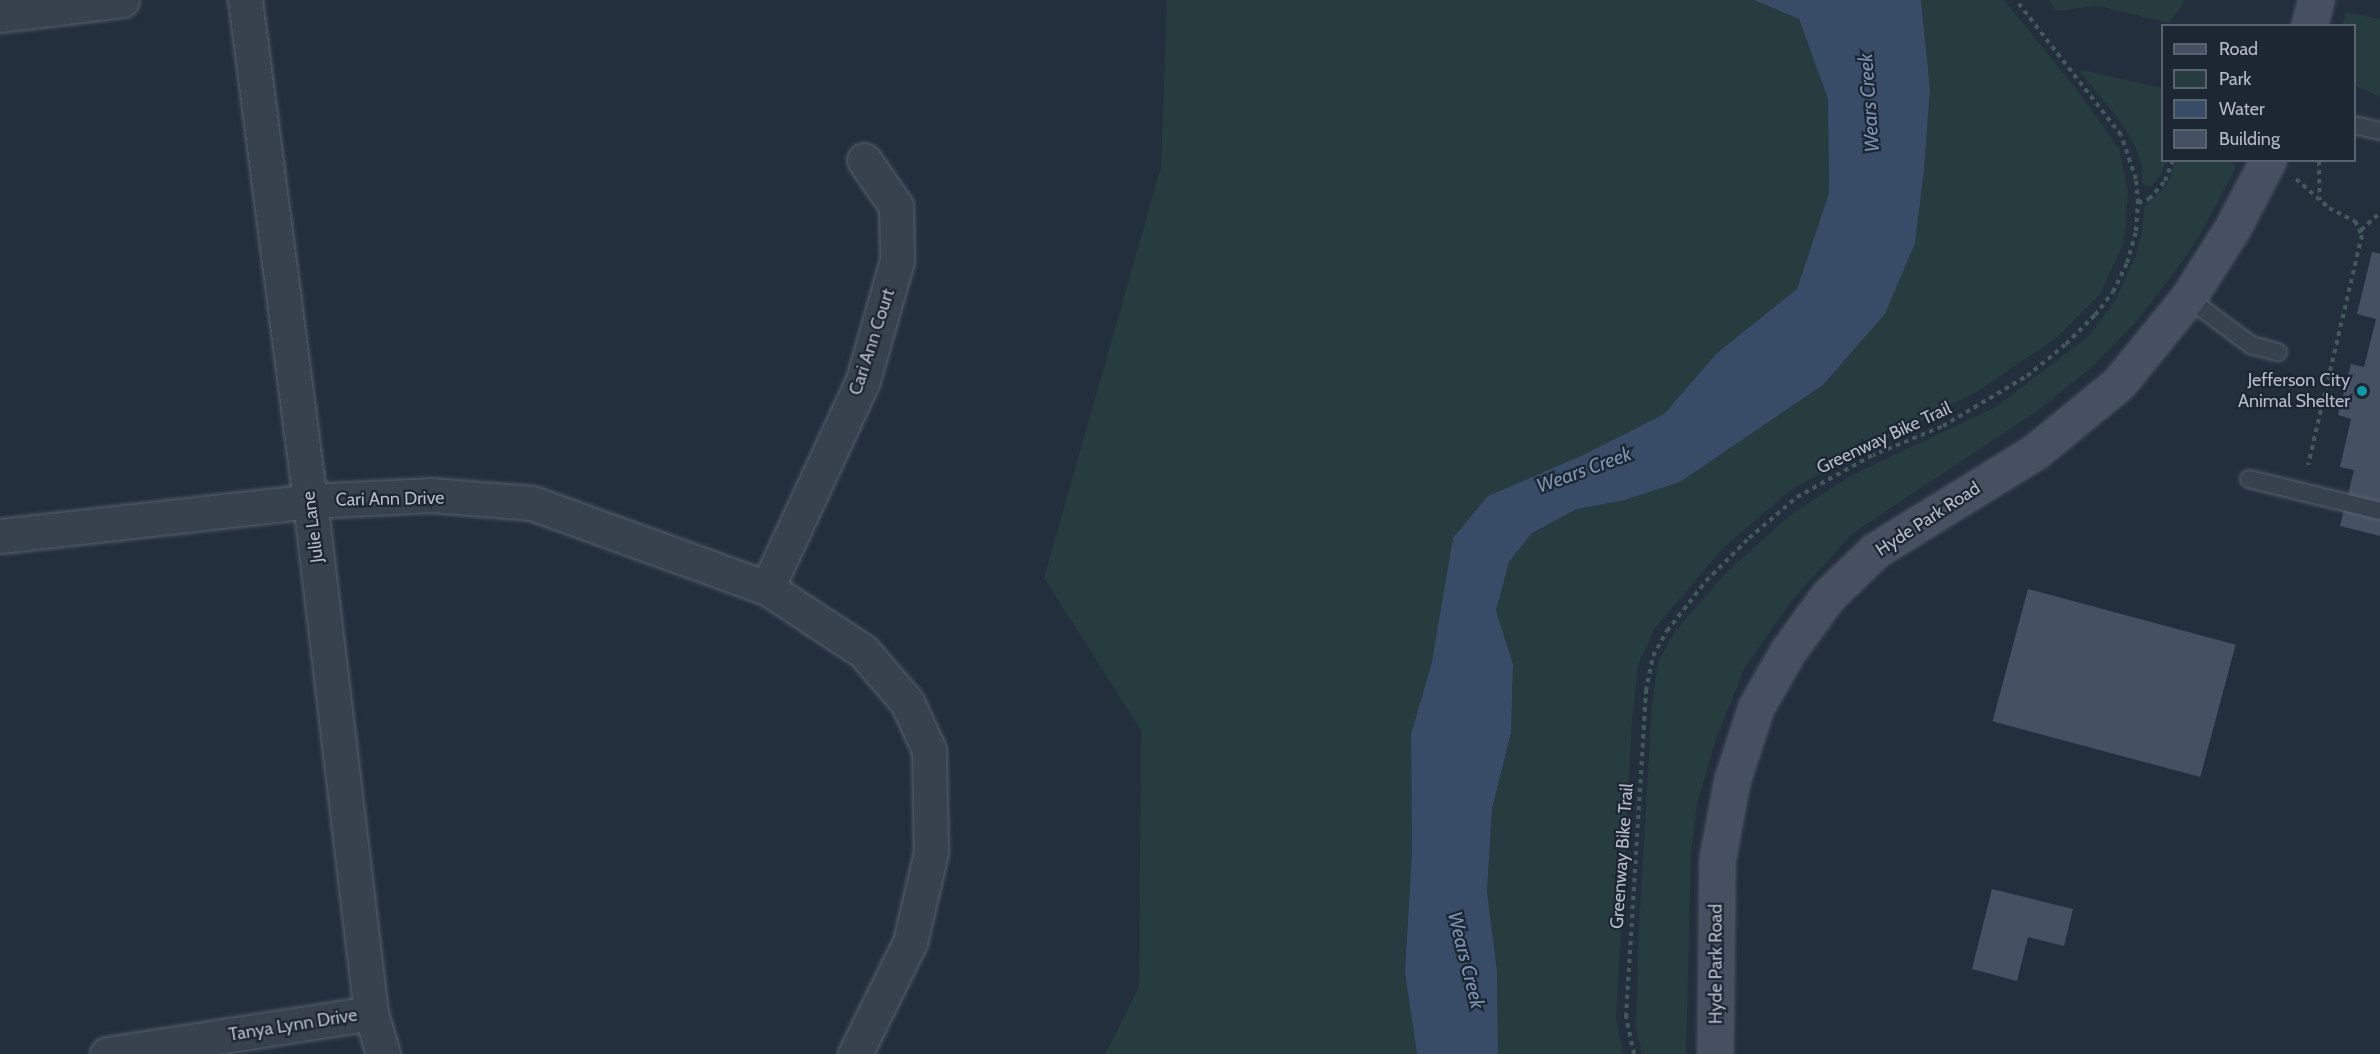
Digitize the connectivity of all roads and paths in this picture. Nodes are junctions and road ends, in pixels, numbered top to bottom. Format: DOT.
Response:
graph roads {
  1 [pos="122,0"];
  2 [pos="245,0"];
  3 [pos="2016,0"];
  4 [pos="2316,0"];
  5 [pos="0,15"];
  6 [pos="2310,24"];
  7 [pos="2356,125"];
  8 [pos="2380,131"];
  9 [pos="864,160"];
  10 [pos="2172,162"];
  11 [pos="2319,162"];
  12 [pos="2267,163"];
  13 [pos="2320,201"];
  14 [pos="2138,203"];
  15 [pos="2380,213"];
  16 [pos="2361,230"];
  17 [pos="2188,298"];
  18 [pos="2278,352"];
  19 [pos="2249,479"];
  20 [pos="2301,492"];
  21 [pos="310,501"];
  22 [pos="2380,511"];
  23 [pos="0,536"];
  24 [pos="767,588"];
  25 [pos="372,1013"];
  26 [pos="107,1054"];
  27 [pos="383,1054"];
  28 [pos="855,1054"];
  29 [pos="1634,1054"];
  30 [pos="1715,1054"];
  1 -- 5 [label="street"];
  2 -- 21 [label="street, Julie Lane"];
  3 -- 14 [label="path, Greenway Bike Trail"];
  4 -- 6 [label="street"];
  7 -- 8 [label="lane"];
  9 -- 24 [label="street, Cari Ann Court"];
  10 -- 14 [label="path"];
  11 -- 13 [label="path"];
  12 -- 13 [label="path"];
  12 -- 17 [label="street, Hyde Park Road"];
  13 -- 16 [label="path"];
  14 -- 29 [label="path, Greenway Bike Trail"];
  15 -- 16 [label="path"];
  16 -- 20 [label="path"];
  17 -- 18 [label="lane"];
  17 -- 30 [label="street, Hyde Park Road"];
  19 -- 20 [label="lane"];
  20 -- 22 [label="lane"];
  21 -- 23 [label="street, Cari Ann Drive"];
  21 -- 24 [label="street, Cari Ann Drive"];
  21 -- 25 [label="street, Julie Lane"];
  24 -- 28 [label="street, Cari Ann Drive"];
  25 -- 26 [label="street, Tanya Lynn Drive"];
  25 -- 27 [label="street, Julie Lane"];
}
